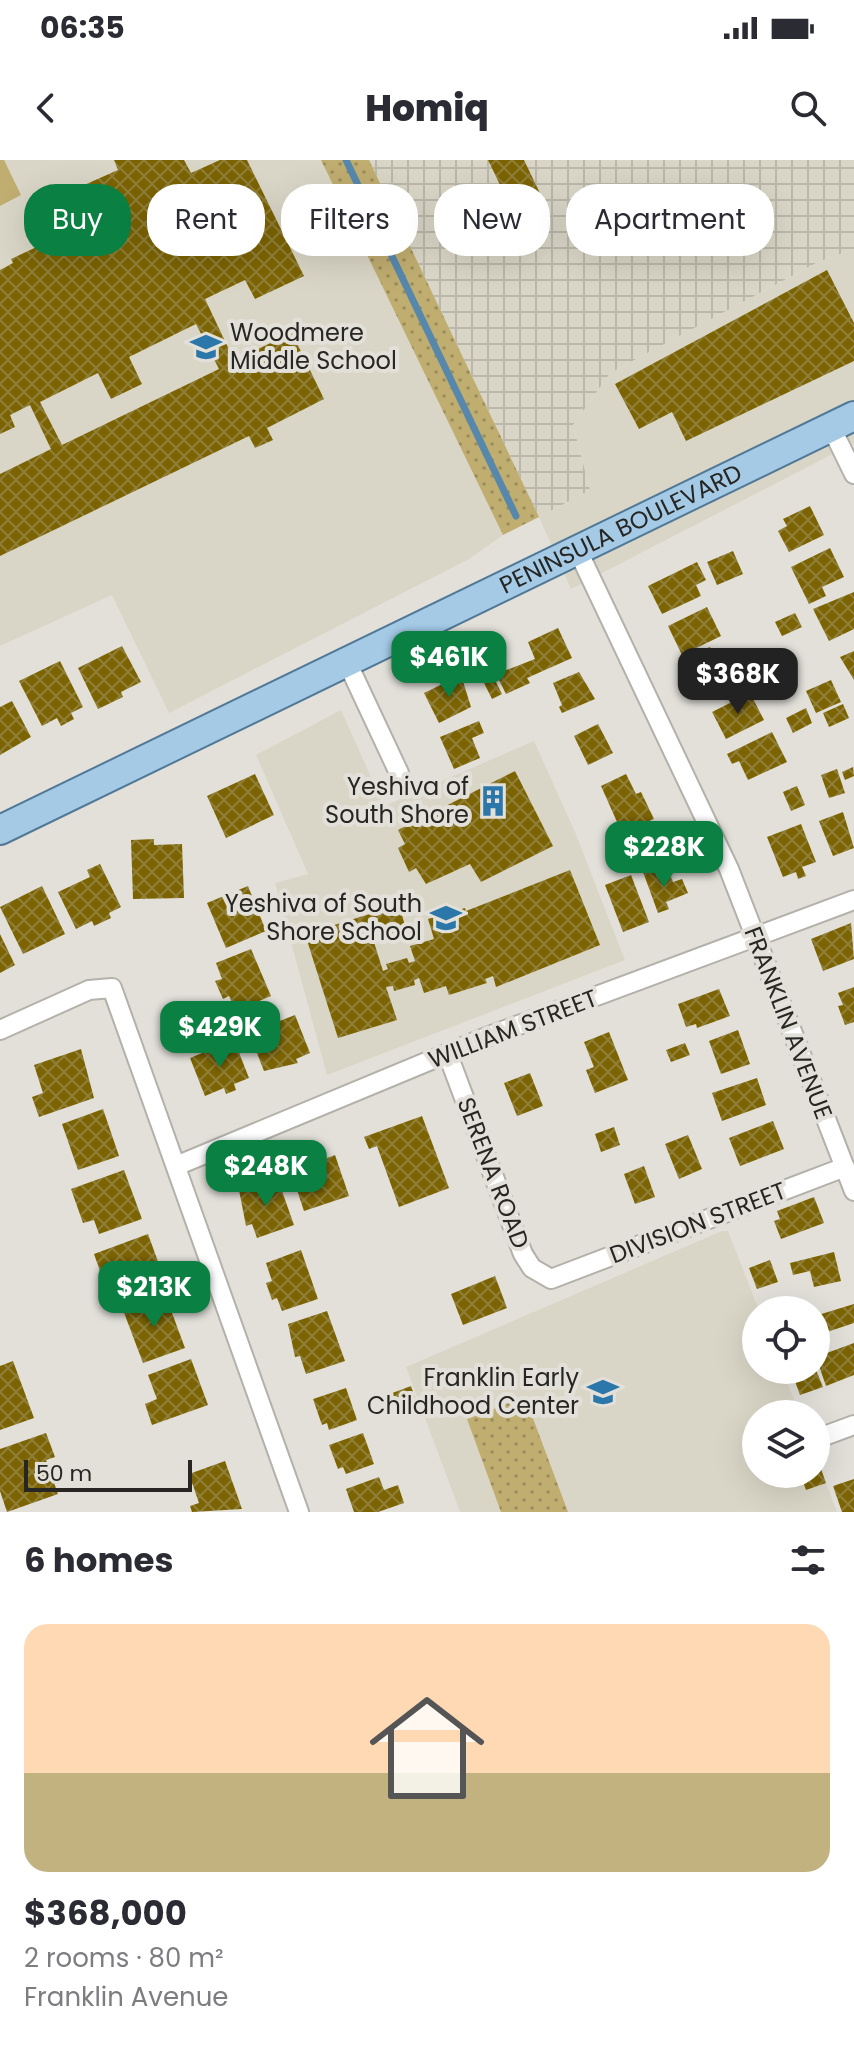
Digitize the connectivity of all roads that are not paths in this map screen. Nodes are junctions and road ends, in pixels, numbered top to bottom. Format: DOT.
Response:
graph roads {
  1 [pos="843,421"];
  2 [pos="854,474"];
  3 [pos="578,551"];
  4 [pos="347,662"];
  5 [pos="399,773"];
  6 [pos="0,830"];
  7 [pos="854,900"];
  8 [pos="755,939"];
  9 [pos="0,1030"];
  10 [pos="448,1055"];
  11 [pos="176,1166"];
  12 [pos="845,1167"];
  13 [pos="854,1191"];
  14 [pos="551,1279"];
  15 [pos="854,1425"];
  16 [pos="830,1434"];
  17 [pos="299,1512"];
  1 -- 2 [label="street"];
  1 -- 3 [label="main road, PENINSULA BOULEVARD"];
  3 -- 4 [label="main road, PENINSULA BOULEVARD"];
  3 -- 8 [label="street, FRANKLIN AVENUE"];
  4 -- 5 [label="street"];
  4 -- 6 [label="main road, PENINSULA BOULEVARD"];
  7 -- 8 [label="street, WILLIAM STREET"];
  8 -- 10 [label="street, WILLIAM STREET"];
  8 -- 12 [label="street, FRANKLIN AVENUE"];
  9 -- 11 [label="street"];
  10 -- 11 [label="street, WILLIAM STREET"];
  10 -- 14 [label="street, SERENA ROAD"];
  11 -- 17 [label="street"];
  12 -- 13 [label="street, FRANKLIN AVENUE"];
  12 -- 14 [label="street, DIVISION STREET"];
  15 -- 16 [label="street"];
}
